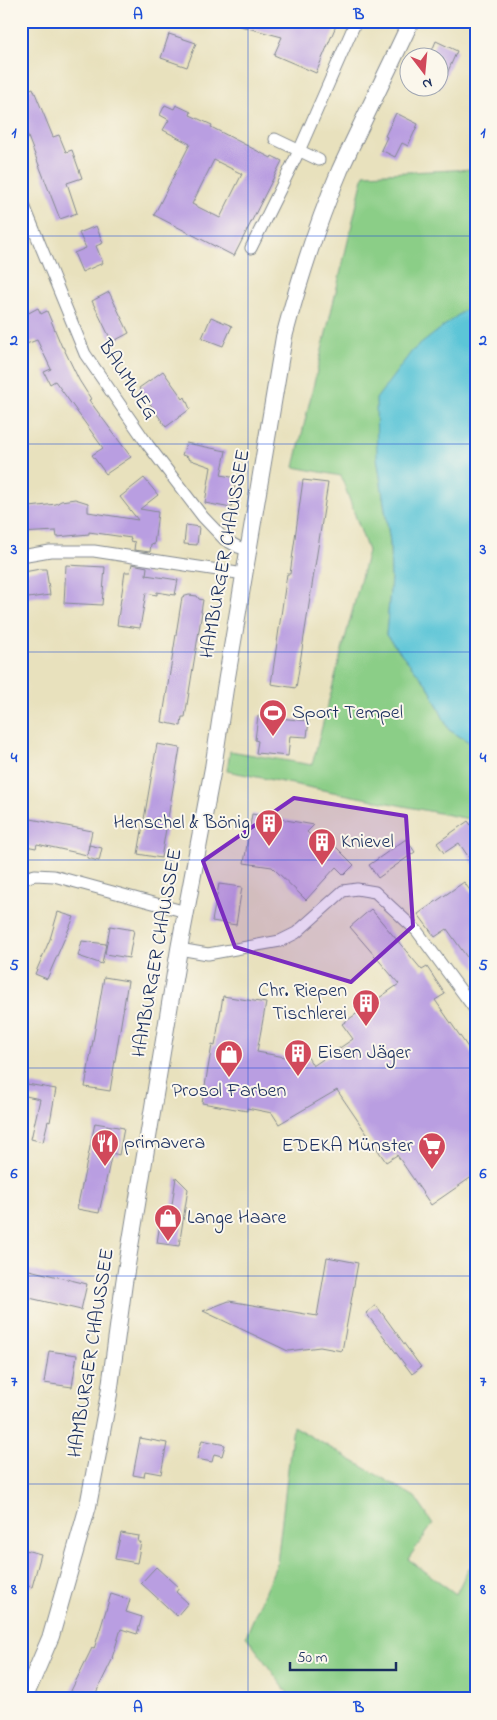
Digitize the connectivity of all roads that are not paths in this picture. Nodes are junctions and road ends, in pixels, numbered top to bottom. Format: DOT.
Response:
graph roads {
  1 [pos="356,21"];
  2 [pos="411,21"];
  3 [pos="275,139"];
  4 [pos="299,151"];
  5 [pos="319,160"];
  6 [pos="21,198"];
  7 [pos="251,248"];
  8 [pos="248,550"];
  9 [pos="21,556"];
  10 [pos="244,574"];
  11 [pos="21,878"];
  12 [pos="186,912"];
  13 [pos="179,949"];
  14 [pos="476,1012"];
  15 [pos="24,1699"];
  1 -- 4 [label="street"];
  2 -- 8 [label="main road, HAMBURGER CHAUSSEE"];
  3 -- 4 [label="street"];
  4 -- 5 [label="street"];
  4 -- 7 [label="street"];
  6 -- 8 [label="street, BAUMWEG"];
  8 -- 10 [label="main road, HAMBURGER CHAUSSEE"];
  9 -- 10 [label="street"];
  10 -- 12 [label="main road, HAMBURGER CHAUSSEE"];
  11 -- 12 [label="street"];
  12 -- 13 [label="main road, HAMBURGER CHAUSSEE"];
  13 -- 14 [label="street"];
  13 -- 15 [label="main road, HAMBURGER CHAUSSEE"];
}
